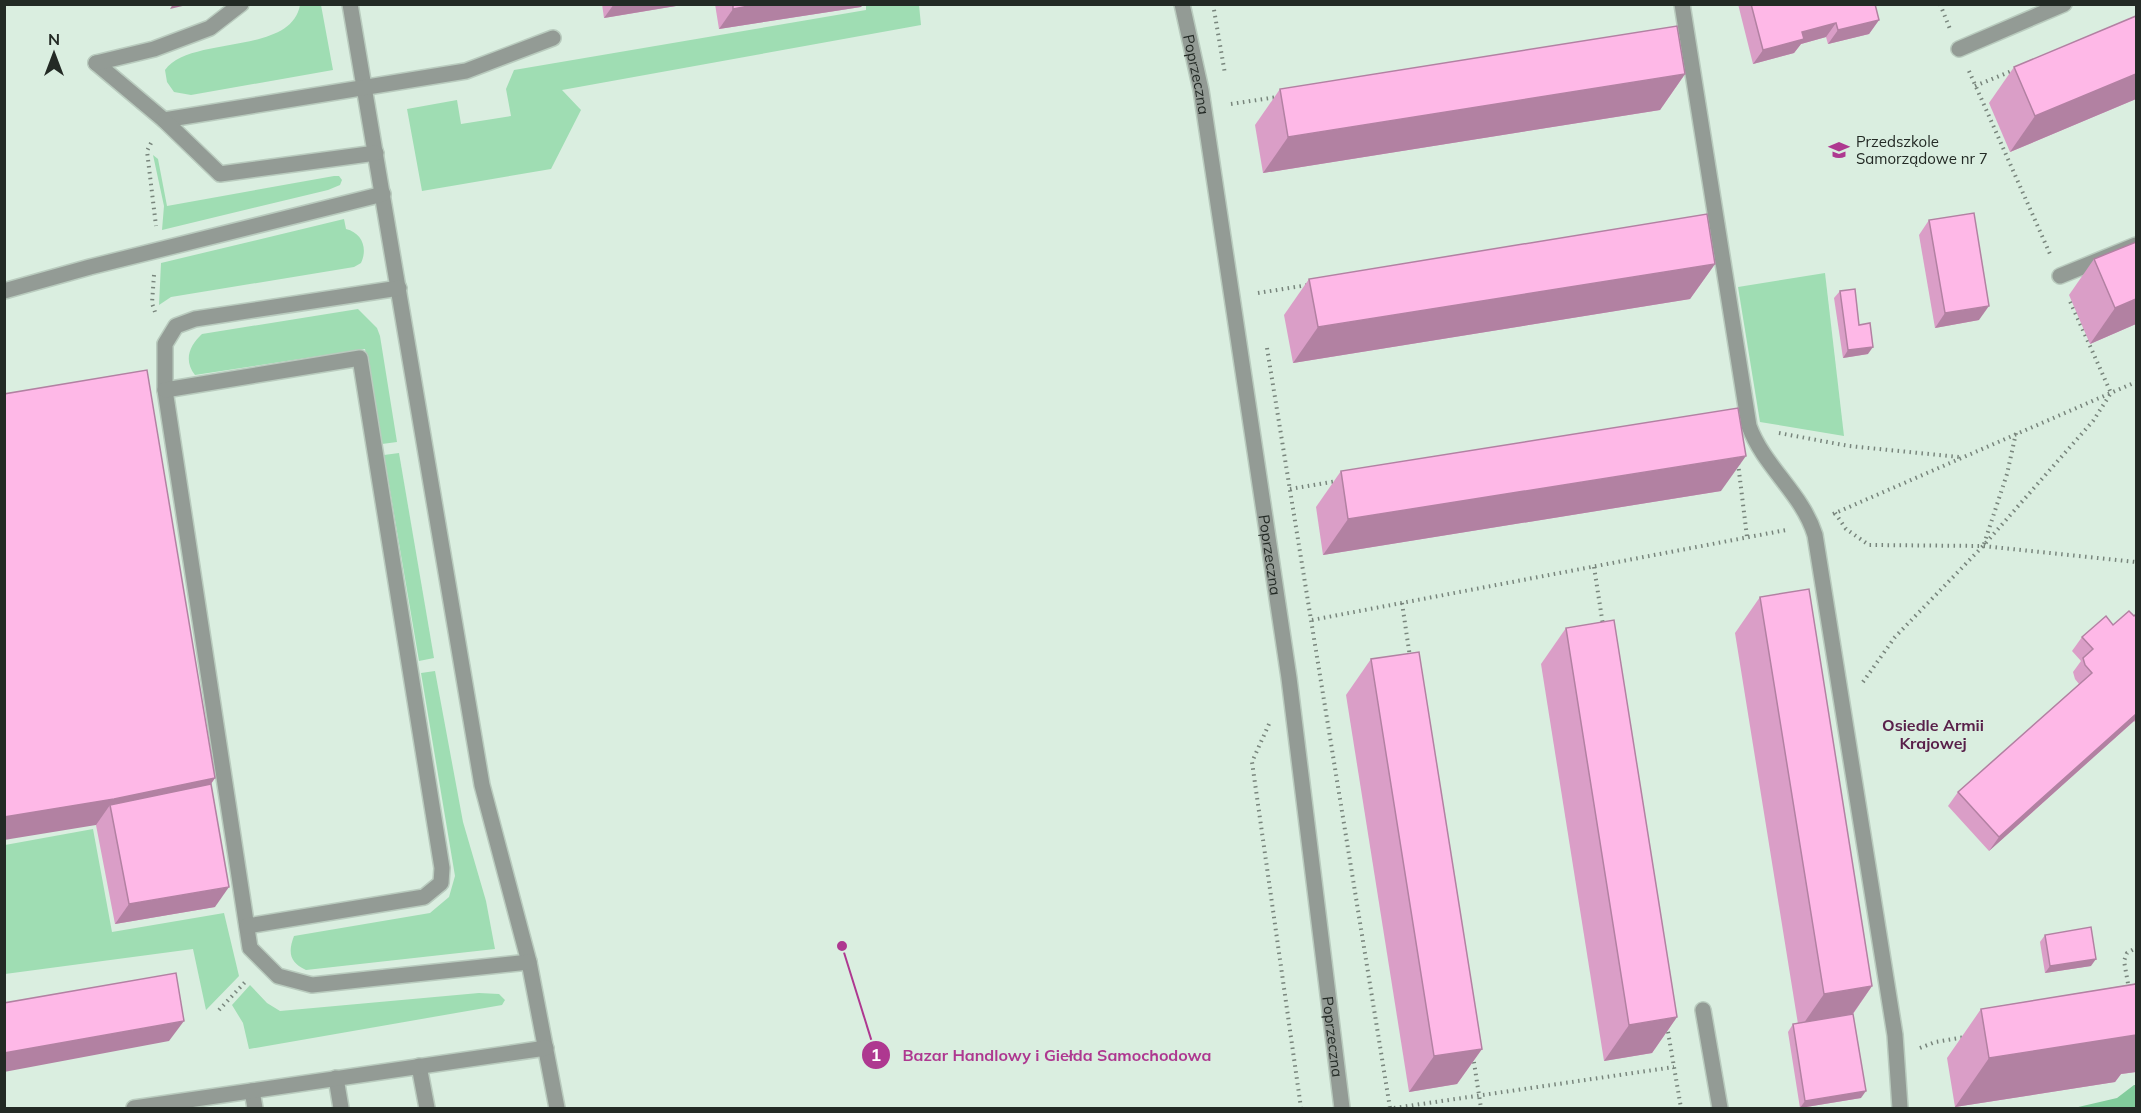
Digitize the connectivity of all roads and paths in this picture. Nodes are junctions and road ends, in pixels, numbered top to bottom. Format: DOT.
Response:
graph roads {
  1 [pos="241,4"];
  2 [pos="350,4"];
  3 [pos="1182,4"];
  4 [pos="1213,4"];
  5 [pos="1682,4"];
  6 [pos="1940,4"];
  7 [pos="2064,4"];
  8 [pos="552,38"];
  9 [pos="1959,49"];
  10 [pos="2018,68"];
  11 [pos="1227,82"];
  12 [pos="1976,86"];
  13 [pos="364,88"];
  14 [pos="1229,93"];
  15 [pos="1288,95"];
  16 [pos="1231,104"];
  17 [pos="1232,116"];
  18 [pos="164,120"];
  19 [pos="376,153"];
  20 [pos="383,194"];
  21 [pos="157,215"];
  22 [pos="2136,244"];
  23 [pos="156,251"];
  24 [pos="2060,276"];
  25 [pos="1256,281"];
  26 [pos="1316,284"];
  27 [pos="399,288"];
  28 [pos="4,291"];
  29 [pos="1258,293"];
  30 [pos="1260,304"];
  31 [pos="157,316"];
  32 [pos="1266,339"];
  33 [pos="2136,382"];
  34 [pos="165,390"];
  35 [pos="2111,393"];
  36 [pos="1749,426"];
  37 [pos="2016,433"];
  38 [pos="1961,457"];
  39 [pos="1348,479"];
  40 [pos="1290,489"];
  41 [pos="1834,513"];
  42 [pos="1812,523"];
  43 [pos="1983,546"];
  44 [pos="2136,562"];
  45 [pos="1594,567"];
  46 [pos="1402,603"];
  47 [pos="1312,620"];
  48 [pos="1605,635"];
  49 [pos="1412,666"];
  50 [pos="1845,708"];
  51 [pos="1270,720"];
  52 [pos="247,926"];
  53 [pos="2136,948"];
  54 [pos="529,962"];
  55 [pos="252,975"];
  56 [pos="2132,999"];
  57 [pos="219,1010"];
  58 [pos="1703,1010"];
  59 [pos="1667,1022"];
  60 [pos="1977,1035"];
  61 [pos="546,1048"];
  62 [pos="1473,1051"];
  63 [pos="1914,1054"];
  64 [pos="419,1066"];
  65 [pos="1674,1067"];
  66 [pos="336,1078"];
  67 [pos="252,1091"];
  68 [pos="1479,1096"];
  69 [pos="171,1106"];
  70 [pos="134,1108"];
  71 [pos="255,1108"];
  72 [pos="341,1108"];
  73 [pos="427,1108"];
  74 [pos="557,1108"];
  75 [pos="1301,1108"];
  76 [pos="1342,1108"];
  77 [pos="1392,1108"];
  78 [pos="1481,1108"];
  79 [pos="1682,1108"];
  80 [pos="1720,1108"];
  81 [pos="1900,1108"];
  1 -- 18 [label="street"];
  2 -- 13 [label="street"];
  3 -- 76 [label="street, Poprzeczna"];
  4 -- 11 [label="path"];
  5 -- 36 [label="street"];
  6 -- 9 [label="path"];
  7 -- 9 [label="street"];
  8 -- 13 [label="street"];
  9 -- 12 [label="path"];
  10 -- 12 [label="path"];
  12 -- 24 [label="path"];
  13 -- 18 [label="street"];
  13 -- 19 [label="street"];
  14 -- 16 [label="path"];
  15 -- 16 [label="path"];
  16 -- 17 [label="path"];
  18 -- 19 [label="street"];
  18 -- 21 [label="path"];
  19 -- 20 [label="street"];
  20 -- 23 [label="street"];
  20 -- 27 [label="street"];
  22 -- 24 [label="street"];
  23 -- 28 [label="street"];
  23 -- 31 [label="path"];
  24 -- 35 [label="path"];
  25 -- 29 [label="path"];
  26 -- 29 [label="path"];
  27 -- 34 [label="street"];
  27 -- 54 [label="street"];
  29 -- 30 [label="path"];
  32 -- 40 [label="path"];
  33 -- 35 [label="path"];
  34 -- 52 [label="street"];
  34 -- 52 [label="street"];
  35 -- 37 [label="path"];
  35 -- 43 [label="path"];
  36 -- 38 [label="path"];
  36 -- 42 [label="street"];
  37 -- 38 [label="path"];
  37 -- 43 [label="path"];
  38 -- 41 [label="path"];
  39 -- 40 [label="path"];
  40 -- 47 [label="path"];
  41 -- 42 [label="path"];
  41 -- 43 [label="path"];
  42 -- 45 [label="path"];
  42 -- 50 [label="street"];
  43 -- 44 [label="path"];
  43 -- 50 [label="path"];
  45 -- 46 [label="path"];
  45 -- 48 [label="path"];
  46 -- 47 [label="path"];
  46 -- 49 [label="path"];
  47 -- 77 [label="path"];
  50 -- 81 [label="street"];
  51 -- 75 [label="path"];
  52 -- 54 [label="street"];
  53 -- 56 [label="path"];
  54 -- 61 [label="street"];
  55 -- 57 [label="path"];
  58 -- 80 [label="street"];
  59 -- 65 [label="path"];
  60 -- 63 [label="path"];
  61 -- 64 [label="street"];
  61 -- 74 [label="street"];
  62 -- 68 [label="path"];
  64 -- 66 [label="street"];
  64 -- 73 [label="street"];
  65 -- 68 [label="path"];
  65 -- 79 [label="path"];
  66 -- 67 [label="street"];
  66 -- 72 [label="street"];
  67 -- 69 [label="street"];
  67 -- 71 [label="street"];
  68 -- 77 [label="path"];
  68 -- 78 [label="path"];
  69 -- 70 [label="street"];
}
